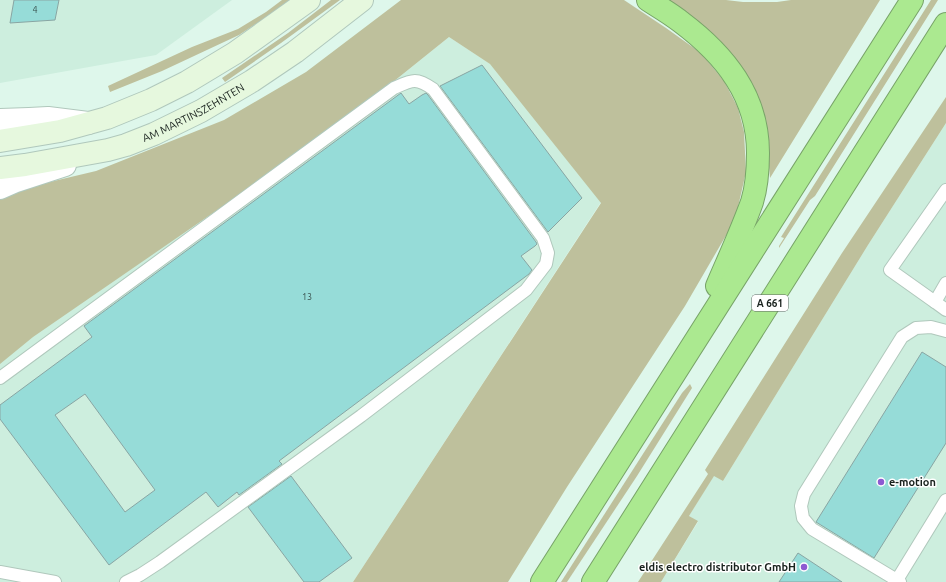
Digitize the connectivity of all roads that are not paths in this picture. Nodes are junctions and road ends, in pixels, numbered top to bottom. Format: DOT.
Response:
graph roads {
  1 [pos="309,0"];
  2 [pos="362,0"];
  3 [pos="648,0"];
  4 [pos="912,0"];
  5 [pos="946,24"];
  6 [pos="0,120"];
  7 [pos="88,123"];
  8 [pos="0,141"];
  9 [pos="108,150"];
  10 [pos="0,168"];
  11 [pos="0,188"];
  12 [pos="946,190"];
  13 [pos="946,283"];
  14 [pos="934,302"];
  15 [pos="946,310"];
  16 [pos="946,331"];
  17 [pos="693,343"];
  18 [pos="0,378"];
  19 [pos="946,500"];
  20 [pos="1,570"];
  21 [pos="898,581"];
  22 [pos="55,582"];
  23 [pos="126,582"];
  24 [pos="542,582"];
  25 [pos="594,582"];
  1 -- 7 [label="main road"];
  2 -- 9 [label="main road, AM MARTINSZEHNTEN"];
  3 -- 17 [label="highway"];
  4 -- 17 [label="highway"];
  5 -- 25 [label="highway, A 661"];
  6 -- 7 [label="street"];
  7 -- 8 [label="main road"];
  9 -- 10 [label="main road, AM MARTINSZEHNTEN"];
  9 -- 11 [label="street"];
  12 -- 14 [label="lane"];
  13 -- 14 [label="lane"];
  14 -- 15 [label="lane"];
  16 -- 21 [label="lane"];
  17 -- 24 [label="highway"];
  18 -- 23 [label="lane"];
  19 -- 21 [label="lane"];
  20 -- 22 [label="lane"];
}
